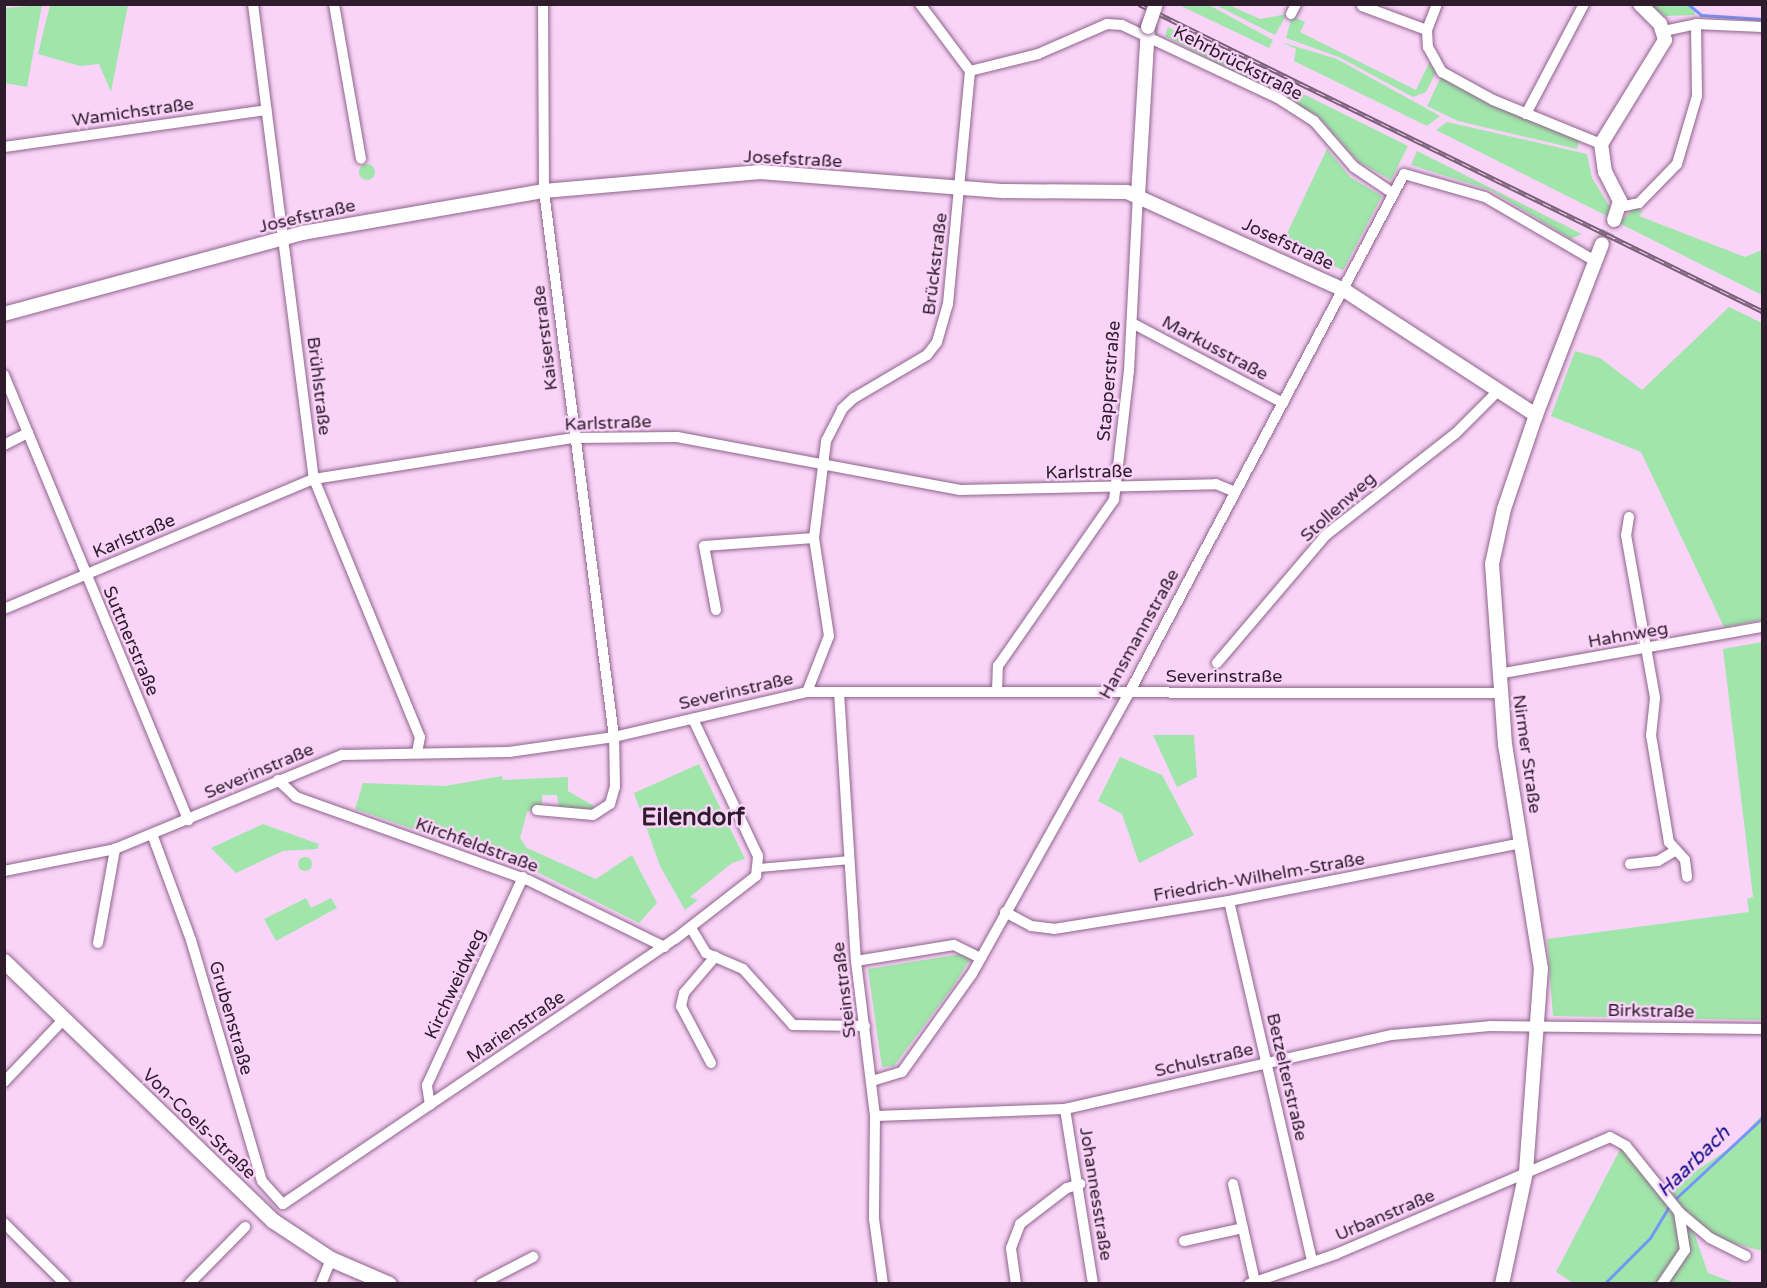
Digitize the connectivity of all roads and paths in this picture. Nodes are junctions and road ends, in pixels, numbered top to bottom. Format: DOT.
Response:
graph roads {
  1 [pos="253,4"];
  2 [pos="334,4"];
  3 [pos="543,4"];
  4 [pos="920,4"];
  5 [pos="1156,4"];
  6 [pos="1437,4"];
  7 [pos="1584,4"];
  8 [pos="1640,4"];
  9 [pos="1360,5"];
  10 [pos="1695,24"];
  11 [pos="1762,27"];
  12 [pos="1427,30"];
  13 [pos="1146,31"];
  14 [pos="1664,31"];
  15 [pos="970,71"];
  16 [pos="266,110"];
  17 [pos="1526,114"];
  18 [pos="1600,144"];
  19 [pos="4,147"];
  20 [pos="361,159"];
  21 [pos="961,188"];
  22 [pos="544,191"];
  23 [pos="1394,194"];
  24 [pos="1138,195"];
  25 [pos="1619,207"];
  26 [pos="1614,220"];
  27 [pos="281,239"];
  28 [pos="1602,244"];
  29 [pos="1595,261"];
  30 [pos="1344,290"];
  31 [pos="4,314"];
  32 [pos="1132,323"];
  33 [pos="4,375"];
  34 [pos="1497,392"];
  35 [pos="1283,403"];
  36 [pos="1536,415"];
  37 [pos="28,434"];
  38 [pos="574,438"];
  39 [pos="4,445"];
  40 [pos="820,466"];
  41 [pos="314,479"];
  42 [pos="1117,488"];
  43 [pos="1235,492"];
  44 [pos="1629,517"];
  45 [pos="814,538"];
  46 [pos="85,574"];
  47 [pos="4,609"];
  48 [pos="716,610"];
  49 [pos="1762,627"];
  50 [pos="1645,648"];
  51 [pos="1217,663"];
  52 [pos="1498,674"];
  53 [pos="807,692"];
  54 [pos="839,692"];
  55 [pos="997,692"];
  56 [pos="1129,693"];
  57 [pos="1500,693"];
  58 [pos="693,719"];
  59 [pos="614,737"];
  60 [pos="417,753"];
  61 [pos="278,780"];
  62 [pos="537,810"];
  63 [pos="188,820"];
  64 [pos="152,834"];
  65 [pos="1521,843"];
  66 [pos="115,849"];
  67 [pos="1676,850"];
  68 [pos="850,860"];
  69 [pos="1630,864"];
  70 [pos="760,868"];
  71 [pos="4,871"];
  72 [pos="523,877"];
  73 [pos="1687,877"];
  74 [pos="1229,902"];
  75 [pos="1005,912"];
  76 [pos="691,928"];
  77 [pos="98,943"];
  78 [pos="664,947"];
  79 [pos="715,957"];
  80 [pos="981,958"];
  81 [pos="4,961"];
  82 [pos="856,961"];
  83 [pos="63,1020"];
  84 [pos="865,1026"];
  85 [pos="1539,1029"];
  86 [pos="1762,1029"];
  87 [pos="711,1063"];
  88 [pos="1266,1063"];
  89 [pos="872,1081"];
  90 [pos="4,1082"];
  91 [pos="430,1105"];
  92 [pos="1065,1110"];
  93 [pos="875,1116"];
  94 [pos="1526,1172"];
  95 [pos="1080,1184"];
  96 [pos="1233,1184"];
  97 [pos="283,1204"];
  98 [pos="1674,1206"];
  99 [pos="4,1223"];
  100 [pos="245,1227"];
  101 [pos="1244,1228"];
  102 [pos="1184,1241"];
  103 [pos="1746,1256"];
  104 [pos="533,1257"];
  105 [pos="332,1259"];
  106 [pos="1312,1261"];
  107 [pos="1252,1283"];
  108 [pos="65,1284"];
  109 [pos="189,1284"];
  110 [pos="321,1284"];
  111 [pos="389,1284"];
  112 [pos="481,1284"];
  113 [pos="883,1284"];
  114 [pos="1016,1284"];
  115 [pos="1093,1284"];
  116 [pos="1502,1284"];
  117 [pos="1662,1284"];
  1 -- 16 [label="street, Brühlstraße"];
  2 -- 20 [label="street"];
  3 -- 22 [label="street, Kaiserstraße"];
  4 -- 15 [label="street"];
  5 -- 13 [label="street, Stapperstraße, bridge"];
  6 -- 12 [label="street"];
  7 -- 17 [label="street"];
  8 -- 14 [label="street"];
  9 -- 12 [label="street"];
  10 -- 11 [label="street"];
  10 -- 14 [label="street"];
  10 -- 25 [label="street"];
  12 -- 17 [label="street"];
  13 -- 15 [label="street"];
  13 -- 23 [label="street, Kehrbrückstraße"];
  13 -- 24 [label="street, Stapperstraße"];
  14 -- 18 [label="street"];
  15 -- 21 [label="street, Brückstraße"];
  16 -- 19 [label="street, Wamichstraße"];
  16 -- 27 [label="street, Brühlstraße"];
  17 -- 18 [label="street"];
  18 -- 25 [label="street"];
  21 -- 22 [label="street, Josefstraße"];
  21 -- 24 [label="street, Josefstraße"];
  21 -- 40 [label="street, Brückstraße"];
  22 -- 27 [label="street, Josefstraße"];
  22 -- 38 [label="street, Kaiserstraße"];
  23 -- 29 [label="street, Hansmannstraße"];
  23 -- 30 [label="street, Hansmannstraße"];
  24 -- 30 [label="street, Josefstraße"];
  24 -- 32 [label="street, Stapperstraße"];
  25 -- 26 [label="street"];
  27 -- 31 [label="street, Josefstraße"];
  27 -- 41 [label="street, Brühlstraße"];
  28 -- 29 [label="street, Nirmer Straße"];
  29 -- 36 [label="street, Nirmer Straße"];
  30 -- 34 [label="street, Josefstraße"];
  30 -- 35 [label="street, Hansmannstraße"];
  32 -- 35 [label="street, Markusstraße"];
  32 -- 42 [label="street, Stapperstraße"];
  33 -- 37 [label="street, Suttnerstraße"];
  34 -- 36 [label="street, Josefstraße"];
  34 -- 51 [label="street, Stollenweg"];
  35 -- 43 [label="street, Hansmannstraße"];
  36 -- 52 [label="street, Nirmer Straße"];
  37 -- 39 [label="street"];
  37 -- 46 [label="street, Suttnerstraße"];
  38 -- 40 [label="street, Karlstraße"];
  38 -- 41 [label="street, Karlstraße"];
  38 -- 59 [label="street, Kaiserstraße"];
  40 -- 42 [label="street, Karlstraße"];
  40 -- 45 [label="street, Brückstraße"];
  41 -- 46 [label="street, Karlstraße"];
  41 -- 60 [label="street, Brühlstraße"];
  42 -- 43 [label="street, Karlstraße"];
  42 -- 55 [label="street, Stapperstraße"];
  43 -- 56 [label="street, Hansmannstraße"];
  44 -- 50 [label="street"];
  45 -- 48 [label="street"];
  45 -- 53 [label="street, Brückstraße"];
  46 -- 47 [label="street, Karlstraße"];
  46 -- 63 [label="street, Suttnerstraße"];
  49 -- 50 [label="street, Hahnweg"];
  50 -- 52 [label="street, Hahnweg"];
  50 -- 67 [label="street"];
  52 -- 57 [label="street, Nirmer Straße"];
  53 -- 54 [label="street, Severinstraße"];
  53 -- 58 [label="street, Severinstraße"];
  54 -- 55 [label="street, Severinstraße"];
  54 -- 68 [label="street, Steinstraße"];
  55 -- 56 [label="street, Severinstraße"];
  56 -- 57 [label="street, Severinstraße"];
  56 -- 75 [label="street, Hansmannstraße"];
  57 -- 65 [label="street, Nirmer Straße"];
  58 -- 59 [label="street, Severinstraße"];
  58 -- 70 [label="street"];
  59 -- 60 [label="street, Severinstraße"];
  59 -- 62 [label="street, Kaiserstraße"];
  60 -- 61 [label="street, Severinstraße"];
  61 -- 63 [label="street, Severinstraße"];
  61 -- 72 [label="street, Kirchfeldstraße"];
  63 -- 64 [label="street, Severinstraße"];
  64 -- 66 [label="street, Severinstraße"];
  64 -- 97 [label="street, Grubenstraße"];
  65 -- 74 [label="street, Friedrich-Wilhelm-Straße"];
  65 -- 85 [label="street, Nirmer Straße"];
  66 -- 71 [label="street, Severinstraße"];
  66 -- 77 [label="street"];
  67 -- 69 [label="street"];
  67 -- 73 [label="street"];
  68 -- 70 [label="street"];
  68 -- 82 [label="street, Steinstraße"];
  70 -- 76 [label="street, Marienstraße"];
  72 -- 78 [label="street, Kirchfeldstraße"];
  72 -- 91 [label="street, Kirchweidweg"];
  74 -- 75 [label="street, Friedrich-Wilhelm-Straße"];
  74 -- 88 [label="street, Betzelterstraße"];
  75 -- 80 [label="street, Hansmannstraße"];
  76 -- 78 [label="street, Marienstraße"];
  76 -- 79 [label="street"];
  78 -- 91 [label="street, Marienstraße"];
  79 -- 84 [label="street"];
  79 -- 87 [label="street"];
  80 -- 82 [label="street"];
  80 -- 89 [label="street, Hansmannstraße"];
  81 -- 83 [label="main road, Von-Coels-Straße"];
  82 -- 84 [label="street, Steinstraße"];
  83 -- 90 [label="street"];
  83 -- 105 [label="main road, Von-Coels-Straße"];
  84 -- 89 [label="street, Steinstraße"];
  85 -- 86 [label="street, Birkstraße"];
  85 -- 88 [label="street, Schulstraße"];
  85 -- 94 [label="street, Nirmer Straße"];
  88 -- 92 [label="street, Schulstraße"];
  88 -- 106 [label="street, Betzelterstraße"];
  89 -- 93 [label="street, Steinstraße"];
  91 -- 97 [label="street, Marienstraße"];
  92 -- 93 [label="street, Schulstraße"];
  92 -- 95 [label="street, Johannesstraße"];
  93 -- 113 [label="street, Steinstraße"];
  94 -- 98 [label="street, Urbanstraße"];
  94 -- 106 [label="street, Urbanstraße"];
  94 -- 116 [label="street, Nirmer Straße"];
  95 -- 114 [label="street"];
  95 -- 115 [label="street, Johannesstraße"];
  96 -- 101 [label="street, Urbanstraße"];
  98 -- 103 [label="street"];
  98 -- 117 [label="street"];
  99 -- 108 [label="street"];
  100 -- 109 [label="street"];
  101 -- 102 [label="street"];
  101 -- 107 [label="street, Urbanstraße"];
  104 -- 112 [label="street"];
  105 -- 110 [label="street"];
  105 -- 111 [label="main road, Von-Coels-Straße"];
  106 -- 107 [label="street, Urbanstraße"];
}
